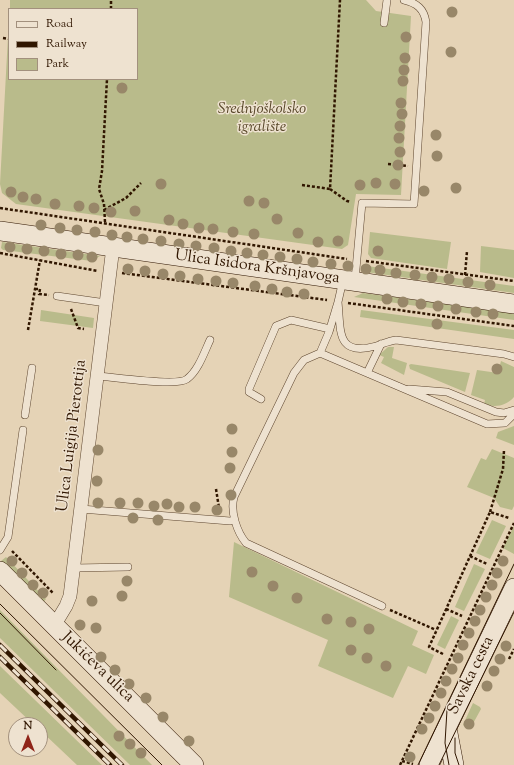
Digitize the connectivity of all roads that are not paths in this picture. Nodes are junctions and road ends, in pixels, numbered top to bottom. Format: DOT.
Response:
graph roads {
  1 [pos="387,0"];
  2 [pos="404,0"];
  3 [pos="384,23"];
  4 [pos="0,231"];
  5 [pos="112,247"];
  6 [pos="349,281"];
  7 [pos="57,296"];
  8 [pos="338,302"];
  9 [pos="106,303"];
  10 [pos="514,304"];
  11 [pos="330,329"];
  12 [pos="210,340"];
  13 [pos="381,344"];
  14 [pos="320,352"];
  15 [pos="514,357"];
  16 [pos="32,368"];
  17 [pos="368,373"];
  18 [pos="98,376"];
  19 [pos="402,388"];
  20 [pos="261,399"];
  21 [pos="514,410"];
  22 [pos="514,414"];
  23 [pos="25,415"];
  24 [pos="23,430"];
  25 [pos="81,509"];
  26 [pos="230,521"];
  27 [pos="2,547"];
  28 [pos="128,567"];
  29 [pos="74,568"];
  30 [pos="0,571"];
  31 [pos="514,588"];
  32 [pos="384,607"];
  33 [pos="54,626"];
  34 [pos="447,728"];
  35 [pos="194,765"];
  36 [pos="429,765"];
  37 [pos="454,765"];
  1 -- 3 [label="lane"];
  2 -- 6 [label="lane"];
  4 -- 5 [label="main road, Ulica Isidora Kršnjavoga"];
  5 -- 6 [label="main road, Ulica Isidora Kršnjavoga"];
  5 -- 9 [label="street, Ulica Luigija Pierottija"];
  6 -- 8 [label="lane"];
  6 -- 10 [label="main road, Ulica Isidora Kršnjavoga"];
  7 -- 9 [label="lane"];
  8 -- 11 [label="lane"];
  8 -- 13 [label="lane"];
  9 -- 18 [label="street, Ulica Luigija Pierottija"];
  11 -- 14 [label="lane"];
  11 -- 20 [label="lane"];
  12 -- 18 [label="lane"];
  13 -- 15 [label="lane"];
  13 -- 17 [label="lane"];
  14 -- 17 [label="lane"];
  14 -- 32 [label="lane"];
  16 -- 23 [label="lane"];
  17 -- 19 [label="lane"];
  18 -- 25 [label="street, Ulica Luigija Pierottija"];
  19 -- 21 [label="lane"];
  19 -- 22 [label="lane"];
  24 -- 27 [label="lane"];
  25 -- 26 [label="lane"];
  25 -- 29 [label="street, Ulica Luigija Pierottija"];
  28 -- 29 [label="lane"];
  29 -- 33 [label="street, Ulica Luigija Pierottija"];
  30 -- 33 [label="main road, Jukićeva ulica"];
  31 -- 34 [label="main road, Savska cesta"];
  33 -- 35 [label="main road, Jukićeva ulica"];
  34 -- 36 [label="main road, Savska cesta"];
  34 -- 37 [label="main road"];
}
